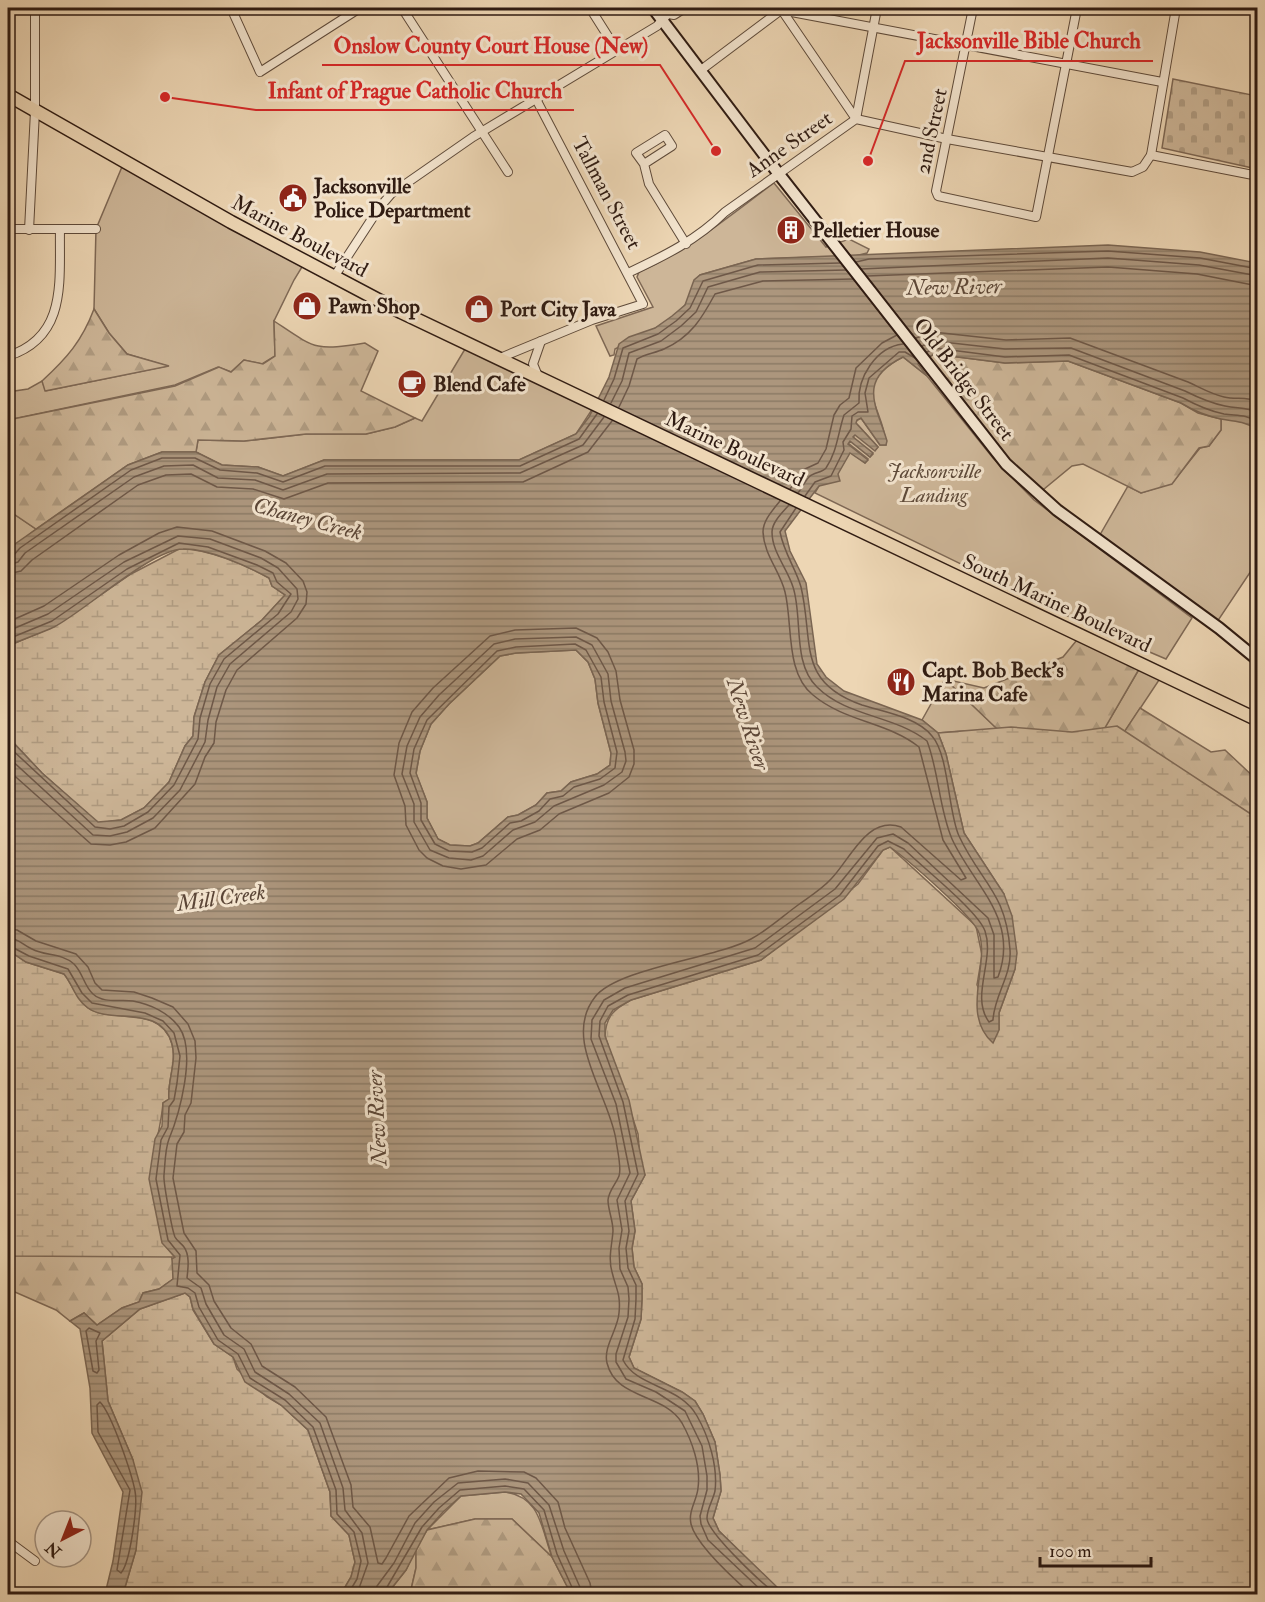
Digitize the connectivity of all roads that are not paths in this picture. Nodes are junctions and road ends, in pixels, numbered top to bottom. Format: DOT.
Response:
graph roads {
  1 [pos="35,8"];
  2 [pos="231,8"];
  3 [pos="360,8"];
  4 [pos="402,8"];
  5 [pos="590,8"];
  6 [pos="652,8"];
  7 [pos="685,8"];
  8 [pos="877,8"];
  9 [pos="974,8"];
  10 [pos="1077,8"];
  11 [pos="1176,8"];
  12 [pos="781,9"];
  13 [pos="668,14"];
  14 [pos="874,26"];
  15 [pos="967,43"];
  16 [pos="608,54"];
  17 [pos="1068,64"];
  18 [pos="701,70"];
  19 [pos="1162,82"];
  20 [pos="8,95"];
  21 [pos="536,99"];
  22 [pos="34,111"];
  23 [pos="856,119"];
  24 [pos="484,131"];
  25 [pos="947,139"];
  26 [pos="1151,154"];
  27 [pos="1048,157"];
  28 [pos="644,165"];
  29 [pos="508,172"];
  30 [pos="778,173"];
  31 [pos="1257,176"];
  32 [pos="8,229"];
  33 [pos="29,230"];
  34 [pos="60,230"];
  35 [pos="96,230"];
  36 [pos="686,244"];
  37 [pos="628,273"];
  38 [pos="334,277"];
  39 [pos="541,341"];
  40 [pos="8,356"];
  41 [pos="500,358"];
  42 [pos="539,378"];
  43 [pos="840,521"];
  44 [pos="1257,660"];
  45 [pos="1257,720"];
  46 [pos="8,1541"];
  47 [pos="33,1560"];
  1 -- 22 [label="street"];
  2 -- 3 [label="street"];
  4 -- 24 [label="street"];
  5 -- 16 [label="street"];
  6 -- 13 [label="main road, Old Bridge Street"];
  7 -- 13 [label="street"];
  8 -- 14 [label="street"];
  9 -- 15 [label="street, 2nd Street"];
  10 -- 17 [label="street"];
  11 -- 19 [label="street"];
  12 -- 14 [label="street"];
  12 -- 18 [label="street"];
  12 -- 23 [label="street"];
  13 -- 16 [label="street"];
  13 -- 18 [label="main road, Old Bridge Street"];
  14 -- 15 [label="street"];
  14 -- 23 [label="street"];
  15 -- 17 [label="street"];
  15 -- 25 [label="street, 2nd Street"];
  16 -- 21 [label="street"];
  17 -- 19 [label="street"];
  17 -- 27 [label="street"];
  18 -- 30 [label="main road, Old Bridge Street"];
  19 -- 26 [label="street"];
  20 -- 22 [label="main road, Marine Boulevard"];
  21 -- 24 [label="street"];
  21 -- 37 [label="street, Tallman Street"];
  22 -- 33 [label="street"];
  22 -- 38 [label="main road, Marine Boulevard"];
  23 -- 25 [label="street, Anne Street"];
  23 -- 30 [label="street, Anne Street"];
  24 -- 29 [label="street"];
  24 -- 38 [label="street"];
  25 -- 27 [label="street, Anne Street"];
  25 -- 27 [label="street, 2nd Street"];
  26 -- 27 [label="street, Anne Street"];
  26 -- 31 [label="street"];
  28 -- 28 [label="street"];
  28 -- 36 [label="street"];
  30 -- 36 [label="street, Anne Street"];
  30 -- 44 [label="main road, Old Bridge Street"];
  32 -- 33 [label="street"];
  33 -- 34 [label="street"];
  34 -- 35 [label="street"];
  34 -- 40 [label="street"];
  36 -- 37 [label="street, Anne Street"];
  37 -- 39 [label="street, Tallman Street"];
  38 -- 41 [label="main road, Marine Boulevard"];
  39 -- 41 [label="street"];
  39 -- 42 [label="street"];
  41 -- 42 [label="main road, Marine Boulevard"];
  42 -- 43 [label="main road, Marine Boulevard"];
  43 -- 45 [label="main road, South Marine Boulevard"];
  46 -- 47 [label="street"];
}
